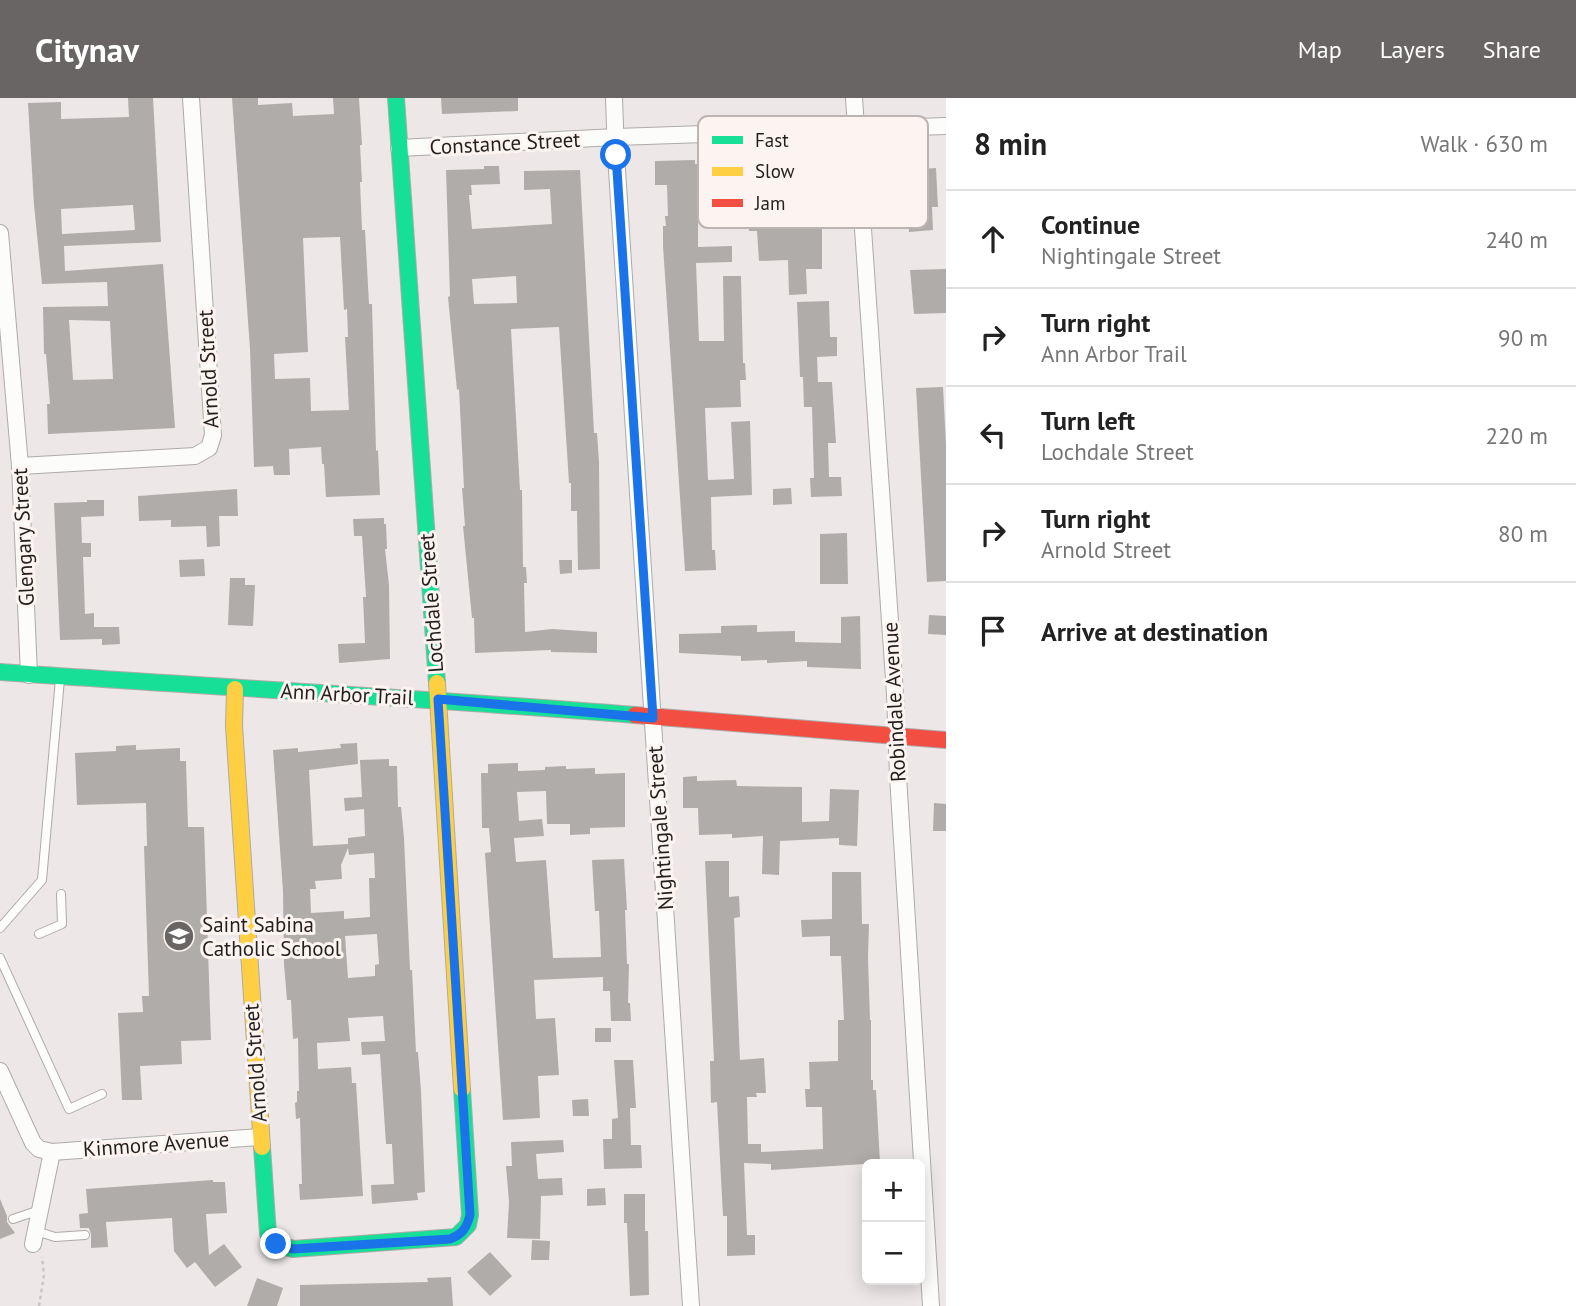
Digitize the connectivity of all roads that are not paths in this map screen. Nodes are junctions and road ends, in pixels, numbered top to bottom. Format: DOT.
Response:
graph roads {
  1 [pos="191,98"];
  2 [pos="396,98"];
  3 [pos="614,98"];
  4 [pos="854,98"];
  5 [pos="855,116"];
  6 [pos="946,126"];
  7 [pos="928,127"];
  8 [pos="698,135"];
  9 [pos="616,137"];
  10 [pos="399,148"];
  11 [pos="863,228"];
  12 [pos="0,233"];
  13 [pos="20,466"];
  14 [pos="0,671"];
  15 [pos="29,675"];
  16 [pos="60,677"];
  17 [pos="234,689"];
  18 [pos="438,699"];
  19 [pos="653,718"];
  20 [pos="897,736"];
  21 [pos="946,740"];
  22 [pos="61,894"];
  23 [pos="0,928"];
  24 [pos="39,934"];
  25 [pos="0,958"];
  26 [pos="0,1071"];
  27 [pos="102,1094"];
  28 [pos="259,1137"];
  29 [pos="52,1152"];
  30 [pos="40,1210"];
  31 [pos="13,1219"];
  32 [pos="463,1232"];
  33 [pos="85,1235"];
  34 [pos="34,1238"];
  35 [pos="691,1306"];
  36 [pos="931,1306"];
  1 -- 13 [label="street, Arnold Street"];
  2 -- 10 [label="street, Lochdale Street"];
  3 -- 9 [label="street, Nightingale Street"];
  4 -- 5 [label="street, Robindale Avenue"];
  6 -- 7 [label="street, Constance Street"];
  8 -- 9 [label="street, Constance Street"];
  9 -- 10 [label="street, Constance Street"];
  9 -- 19 [label="street, Nightingale Street"];
  10 -- 18 [label="street, Lochdale Street"];
  11 -- 20 [label="street, Robindale Avenue"];
  12 -- 13 [label="street, Glengary Street"];
  13 -- 15 [label="street, Glengary Street"];
  14 -- 15 [label="street, Ann Arbor Trail"];
  15 -- 16 [label="street, Ann Arbor Trail"];
  16 -- 17 [label="street, Ann Arbor Trail"];
  16 -- 23 [label="lane"];
  17 -- 18 [label="street, Ann Arbor Trail"];
  17 -- 28 [label="street, Arnold Street"];
  18 -- 19 [label="street, Ann Arbor Trail"];
  18 -- 32 [label="street, Lochdale Street"];
  19 -- 20 [label="street, Ann Arbor Trail"];
  19 -- 35 [label="street, Nightingale Street"];
  20 -- 21 [label="street, Ann Arbor Trail"];
  20 -- 36 [label="street, Robindale Avenue"];
  22 -- 24 [label="lane"];
  25 -- 27 [label="lane"];
  26 -- 29 [label="street"];
  28 -- 29 [label="street, Kinmore Avenue"];
  28 -- 32 [label="street, Arnold Street"];
  29 -- 30 [label="street"];
  30 -- 31 [label="lane"];
  30 -- 34 [label="street"];
  33 -- 34 [label="lane"];
}
